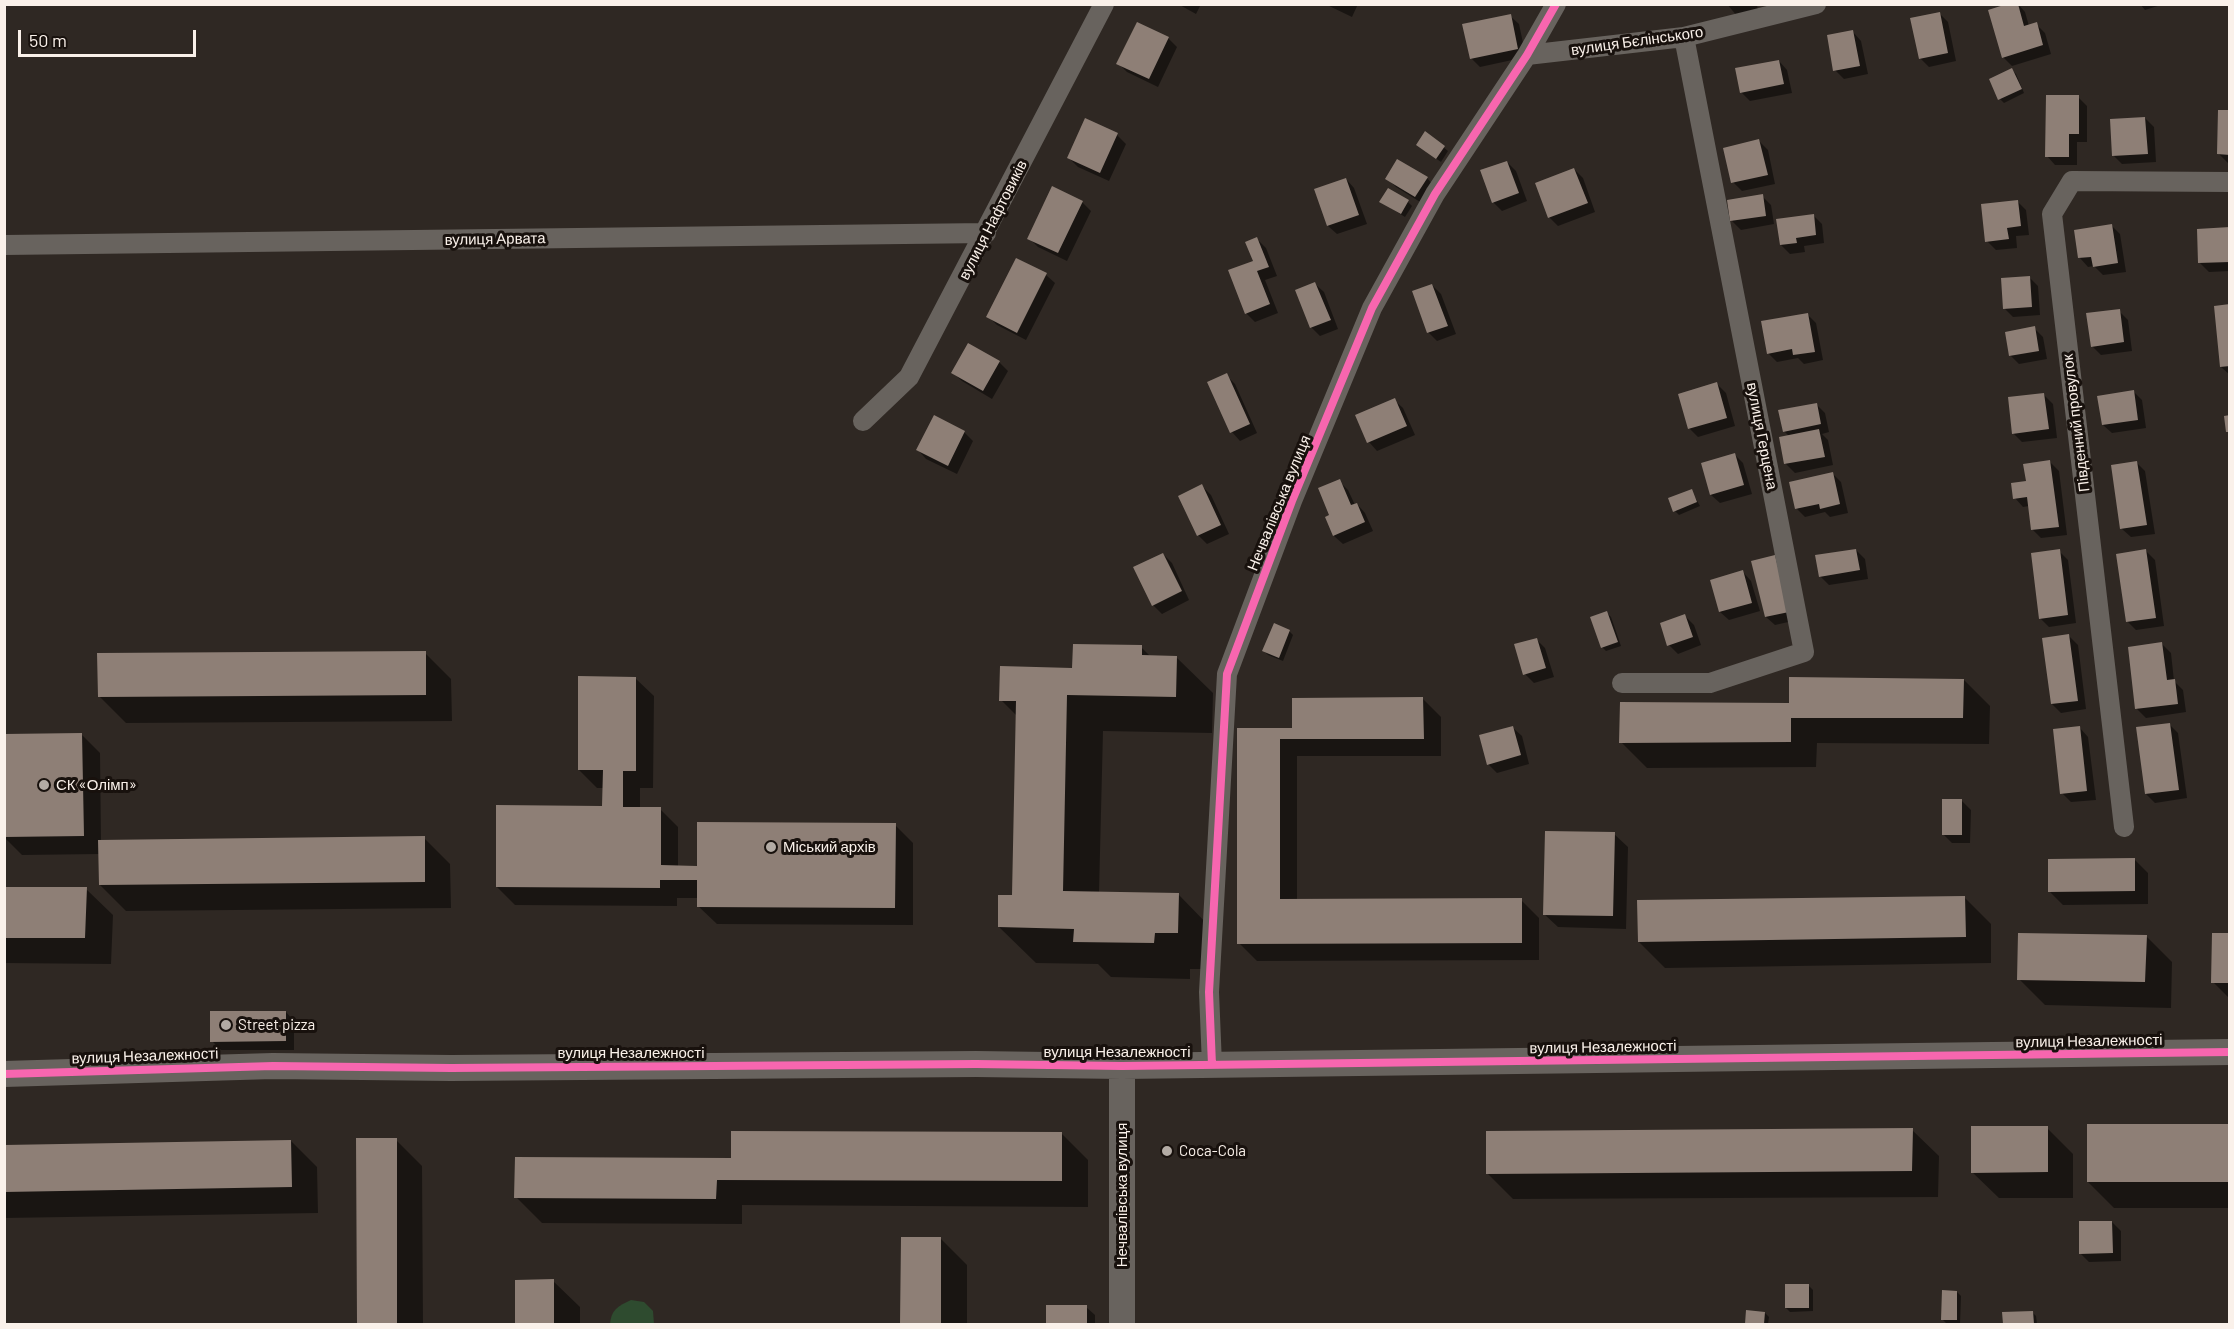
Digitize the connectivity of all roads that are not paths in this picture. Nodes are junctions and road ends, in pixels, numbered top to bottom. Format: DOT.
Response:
graph roads {
  1 [pos="1104,4"];
  2 [pos="1556,4"];
  3 [pos="1816,4"];
  4 [pos="1684,37"];
  5 [pos="1527,55"];
  6 [pos="2229,182"];
  7 [pos="986,233"];
  8 [pos="4,245"];
  9 [pos="863,422"];
  10 [pos="1622,683"];
  11 [pos="2124,827"];
  12 [pos="2229,1052"];
  13 [pos="1212,1065"];
  14 [pos="1122,1066"];
  15 [pos="4,1074"];
  16 [pos="1122,1324"];
  1 -- 7 [label="street, вулиця Нафтовиків"];
  2 -- 5 [label="street, Нечвалівська вулиця"];
  3 -- 4 [label="street, вулиця Бєлінського"];
  4 -- 5 [label="street, вулиця Бєлінського"];
  4 -- 10 [label="street, вулиця Герцена"];
  5 -- 13 [label="street, Нечвалівська вулиця"];
  6 -- 11 [label="street, Південний провулок"];
  7 -- 8 [label="street, вулиця Арвата"];
  7 -- 9 [label="street, вулиця Нафтовиків"];
  12 -- 13 [label="street, вулиця Незалежності"];
  13 -- 14 [label="street, вулиця Незалежності"];
  14 -- 15 [label="street, вулиця Незалежності"];
  14 -- 16 [label="street, Нечвалівська вулиця"];
}
